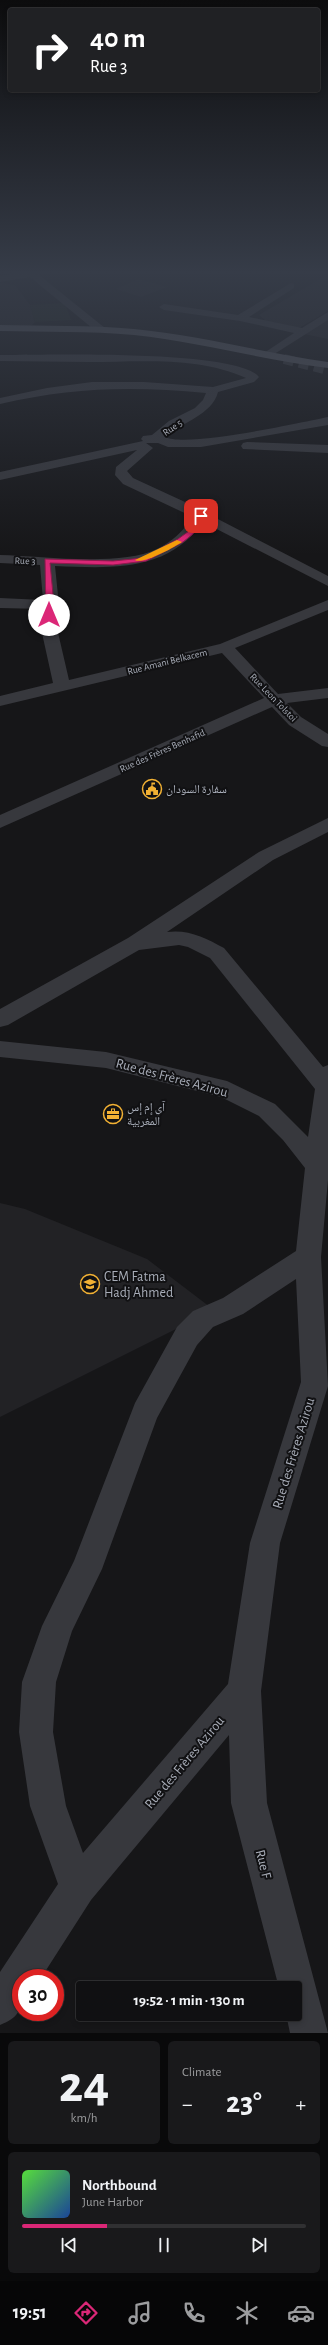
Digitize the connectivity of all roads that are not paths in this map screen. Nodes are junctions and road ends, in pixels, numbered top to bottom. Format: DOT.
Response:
graph roads {
  1 [pos="213,365"];
  2 [pos="301,365"];
  3 [pos="328,374"];
  4 [pos="213,390"];
  5 [pos="0,401"];
  6 [pos="328,422"];
  7 [pos="148,444"];
  8 [pos="167,445"];
  9 [pos="328,449"];
  10 [pos="0,476"];
  11 [pos="201,516"];
  12 [pos="0,559"];
  13 [pos="47,561"];
  14 [pos="328,582"];
  15 [pos="0,603"];
  16 [pos="50,605"];
  17 [pos="328,605"];
  18 [pos="225,647"];
  19 [pos="62,686"];
  20 [pos="328,693"];
  21 [pos="276,699"];
  22 [pos="0,701"];
  23 [pos="328,742"];
  24 [pos="0,822"];
  25 [pos="328,824"];
  26 [pos="135,943"];
  27 [pos="0,1019"];
  28 [pos="0,1049"];
  29 [pos="327,1083"];
  30 [pos="317,1166"];
  31 [pos="308,1257"];
  32 [pos="244,1691"];
  33 [pos="78,1887"];
  34 [pos="0,2006"];
  35 [pos="310,2033"];
  1 -- 4 [label="street"];
  2 -- 3 [label="main road"];
  4 -- 5 [label="street"];
  4 -- 7 [label="street, Rue 5"];
  6 -- 8 [label="street"];
  7 -- 8 [label="street"];
  7 -- 10 [label="street, Rue 5"];
  7 -- 11 [label="street"];
  8 -- 9 [label="street"];
  11 -- 13 [label="street, Rue 3"];
  11 -- 14 [label="street"];
  12 -- 13 [label="street, Rue 3"];
  13 -- 16 [label="street"];
  15 -- 16 [label="street"];
  16 -- 19 [label="street"];
  17 -- 18 [label="street, Rue Amani Belkacem"];
  18 -- 19 [label="street, Rue Amani Belkacem"];
  18 -- 21 [label="street, Rue Leon Tolstoi"];
  19 -- 22 [label="street, Rue Amani Belkacem"];
  20 -- 21 [label="street, Rue des Frères Benhafid"];
  21 -- 23 [label="street, Rue Leon Tolstoi"];
  21 -- 24 [label="street, Rue des Frères Benhafid"];
  25 -- 26 [label="street"];
  26 -- 27 [label="street"];
  26 -- 29 [label="street"];
  28 -- 30 [label="street, Rue des Frères Azirou"];
  29 -- 30 [label="street"];
  30 -- 31 [label="street, Rue des Frères Azirou"];
  31 -- 32 [label="street, Rue des Frères Azirou"];
  31 -- 33 [label="street"];
  32 -- 33 [label="street, Rue des Frères Azirou"];
  32 -- 35 [label="street, Rue F"];
  33 -- 34 [label="street, Rue des Frères Azirou"];
}
